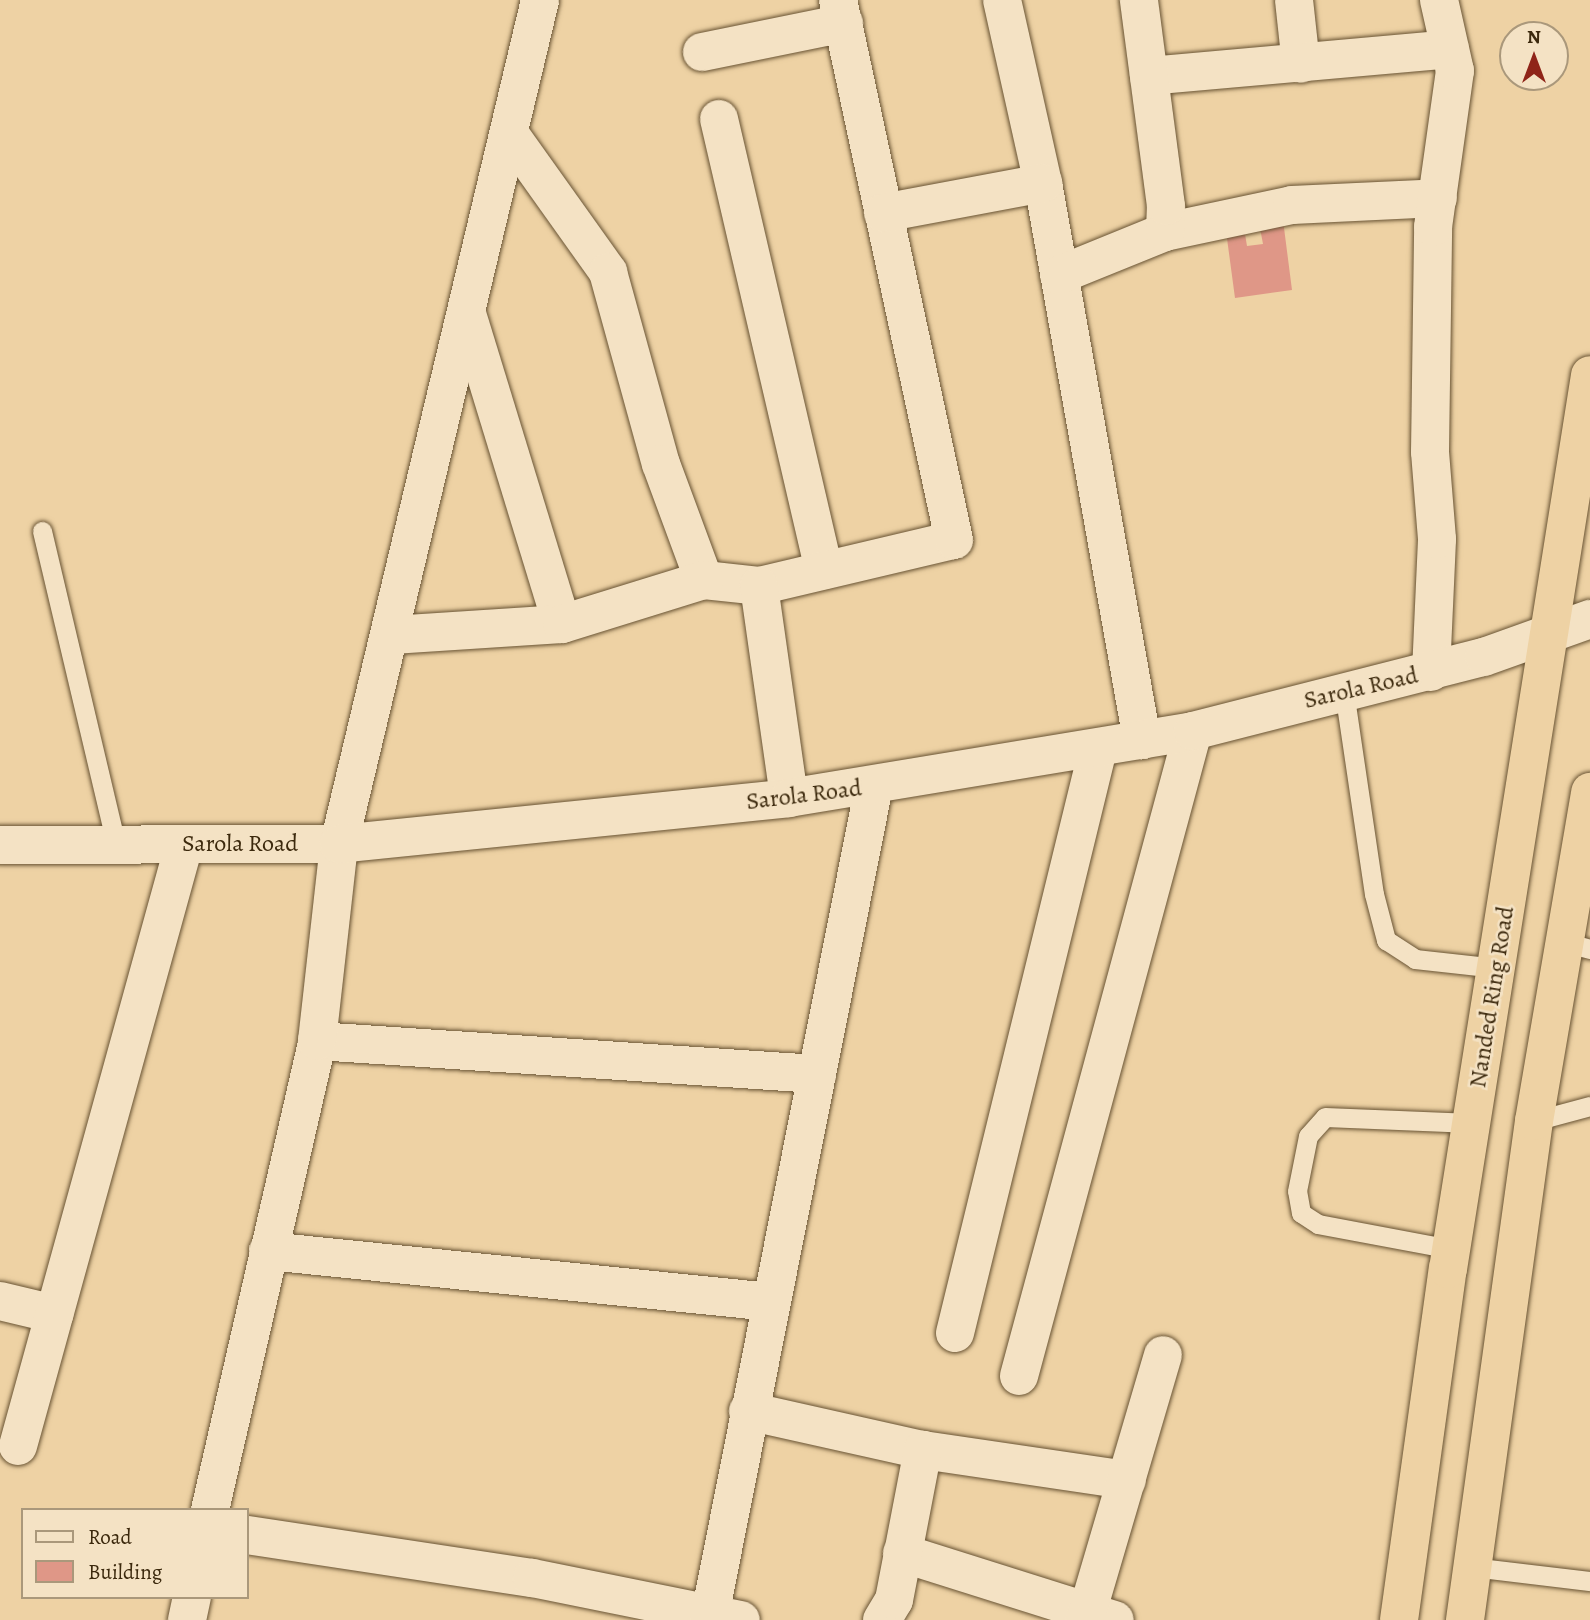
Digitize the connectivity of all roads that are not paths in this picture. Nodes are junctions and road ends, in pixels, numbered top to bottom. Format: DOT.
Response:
graph roads {
  1 [pos="540,0"];
  2 [pos="1002,0"];
  3 [pos="1139,0"];
  4 [pos="1294,0"];
  5 [pos="1439,0"];
  6 [pos="841,11"];
  7 [pos="1450,49"];
  8 [pos="702,52"];
  9 [pos="1301,64"];
  10 [pos="1149,76"];
  11 [pos="719,119"];
  12 [pos="509,133"];
  13 [pos="1044,183"];
  14 [pos="1438,198"];
  15 [pos="883,213"];
  16 [pos="1165,232"];
  17 [pos="1059,275"];
  18 [pos="467,315"];
  19 [pos="1590,375"];
  20 [pos="42,531"];
  21 [pos="824,570"];
  22 [pos="704,580"];
  23 [pos="759,586"];
  24 [pos="1590,619"];
  25 [pos="562,624"];
  26 [pos="392,635"];
  27 [pos="1549,636"];
  28 [pos="1431,672"];
  29 [pos="1344,691"];
  30 [pos="1192,731"];
  31 [pos="1142,740"];
  32 [pos="1098,749"];
  33 [pos="874,786"];
  34 [pos="1590,792"];
  35 [pos="789,798"];
  36 [pos="339,844"];
  37 [pos="0,845"];
  38 [pos="116,845"];
  39 [pos="184,845"];
  40 [pos="1577,945"];
  41 [pos="1497,968"];
  42 [pos="317,1041"];
  43 [pos="817,1074"];
  44 [pos="1590,1106"];
  45 [pos="1534,1121"];
  46 [pos="1472,1123"];
  47 [pos="1451,1249"];
  48 [pos="268,1251"];
  49 [pos="0,1301"];
  50 [pos="771,1302"];
  51 [pos="54,1314"];
  52 [pos="955,1333"];
  53 [pos="1163,1355"];
  54 [pos="1019,1376"];
  55 [pos="748,1411"];
  56 [pos="18,1446"];
  57 [pos="923,1450"];
  58 [pos="1126,1480"];
  59 [pos="210,1508"];
  60 [pos="248,1535"];
  61 [pos="902,1553"];
  62 [pos="1472,1567"];
  63 [pos="1590,1581"];
  64 [pos="192,1599"];
  65 [pos="1096,1618"];
  66 [pos="720,1619"];
  67 [pos="1396,1619"];
  68 [pos="187,1620"];
  69 [pos="881,1620"];
  70 [pos="1465,1620"];
  1 -- 12 [label="street"];
  2 -- 13 [label="street"];
  3 -- 10 [label="street"];
  4 -- 9 [label="street"];
  5 -- 7 [label="street"];
  6 -- 8 [label="street"];
  6 -- 15 [label="street"];
  7 -- 9 [label="street"];
  7 -- 14 [label="street"];
  9 -- 10 [label="street"];
  10 -- 16 [label="street"];
  11 -- 21 [label="street"];
  12 -- 18 [label="street"];
  12 -- 22 [label="street"];
  13 -- 15 [label="street"];
  13 -- 17 [label="street"];
  14 -- 16 [label="street"];
  14 -- 28 [label="street"];
  15 -- 21 [label="street"];
  16 -- 17 [label="street"];
  17 -- 31 [label="street"];
  18 -- 25 [label="street"];
  18 -- 26 [label="street"];
  19 -- 27 [label="highway, Nanded Ring Road"];
  20 -- 38 [label="lane"];
  21 -- 23 [label="street"];
  22 -- 23 [label="street"];
  22 -- 25 [label="street"];
  23 -- 35 [label="street"];
  24 -- 27 [label="street, Sarola Road"];
  25 -- 26 [label="street"];
  26 -- 36 [label="street"];
  27 -- 28 [label="street, Sarola Road"];
  27 -- 41 [label="highway, Nanded Ring Road"];
  28 -- 29 [label="street, Sarola Road"];
  29 -- 30 [label="street, Sarola Road"];
  29 -- 41 [label="lane"];
  30 -- 31 [label="street, Sarola Road"];
  30 -- 54 [label="street"];
  31 -- 32 [label="street, Sarola Road"];
  32 -- 33 [label="street, Sarola Road"];
  32 -- 52 [label="street"];
  33 -- 35 [label="street, Sarola Road"];
  33 -- 43 [label="street"];
  34 -- 40 [label="highway"];
  35 -- 36 [label="street, Sarola Road"];
  36 -- 39 [label="street, Sarola Road"];
  36 -- 42 [label="street"];
  37 -- 38 [label="street, Sarola Road"];
  38 -- 39 [label="street, Sarola Road"];
  39 -- 51 [label="street"];
  40 -- 45 [label="highway"];
  41 -- 46 [label="highway, Nanded Ring Road"];
  42 -- 43 [label="street"];
  42 -- 48 [label="street"];
  43 -- 50 [label="street"];
  44 -- 45 [label="lane"];
  45 -- 62 [label="highway"];
  46 -- 47 [label="highway, Nanded Ring Road"];
  46 -- 47 [label="lane"];
  47 -- 67 [label="highway, Nanded Ring Road"];
  48 -- 50 [label="street"];
  48 -- 59 [label="street"];
  49 -- 51 [label="street"];
  50 -- 55 [label="street"];
  51 -- 56 [label="street"];
  53 -- 58 [label="street"];
  55 -- 57 [label="street"];
  55 -- 66 [label="street"];
  57 -- 58 [label="street"];
  57 -- 61 [label="street"];
  58 -- 65 [label="street"];
  60 -- 66 [label="street"];
  61 -- 65 [label="street"];
  61 -- 69 [label="street"];
  62 -- 63 [label="lane"];
  62 -- 70 [label="highway"];
  64 -- 68 [label="street"];
}
